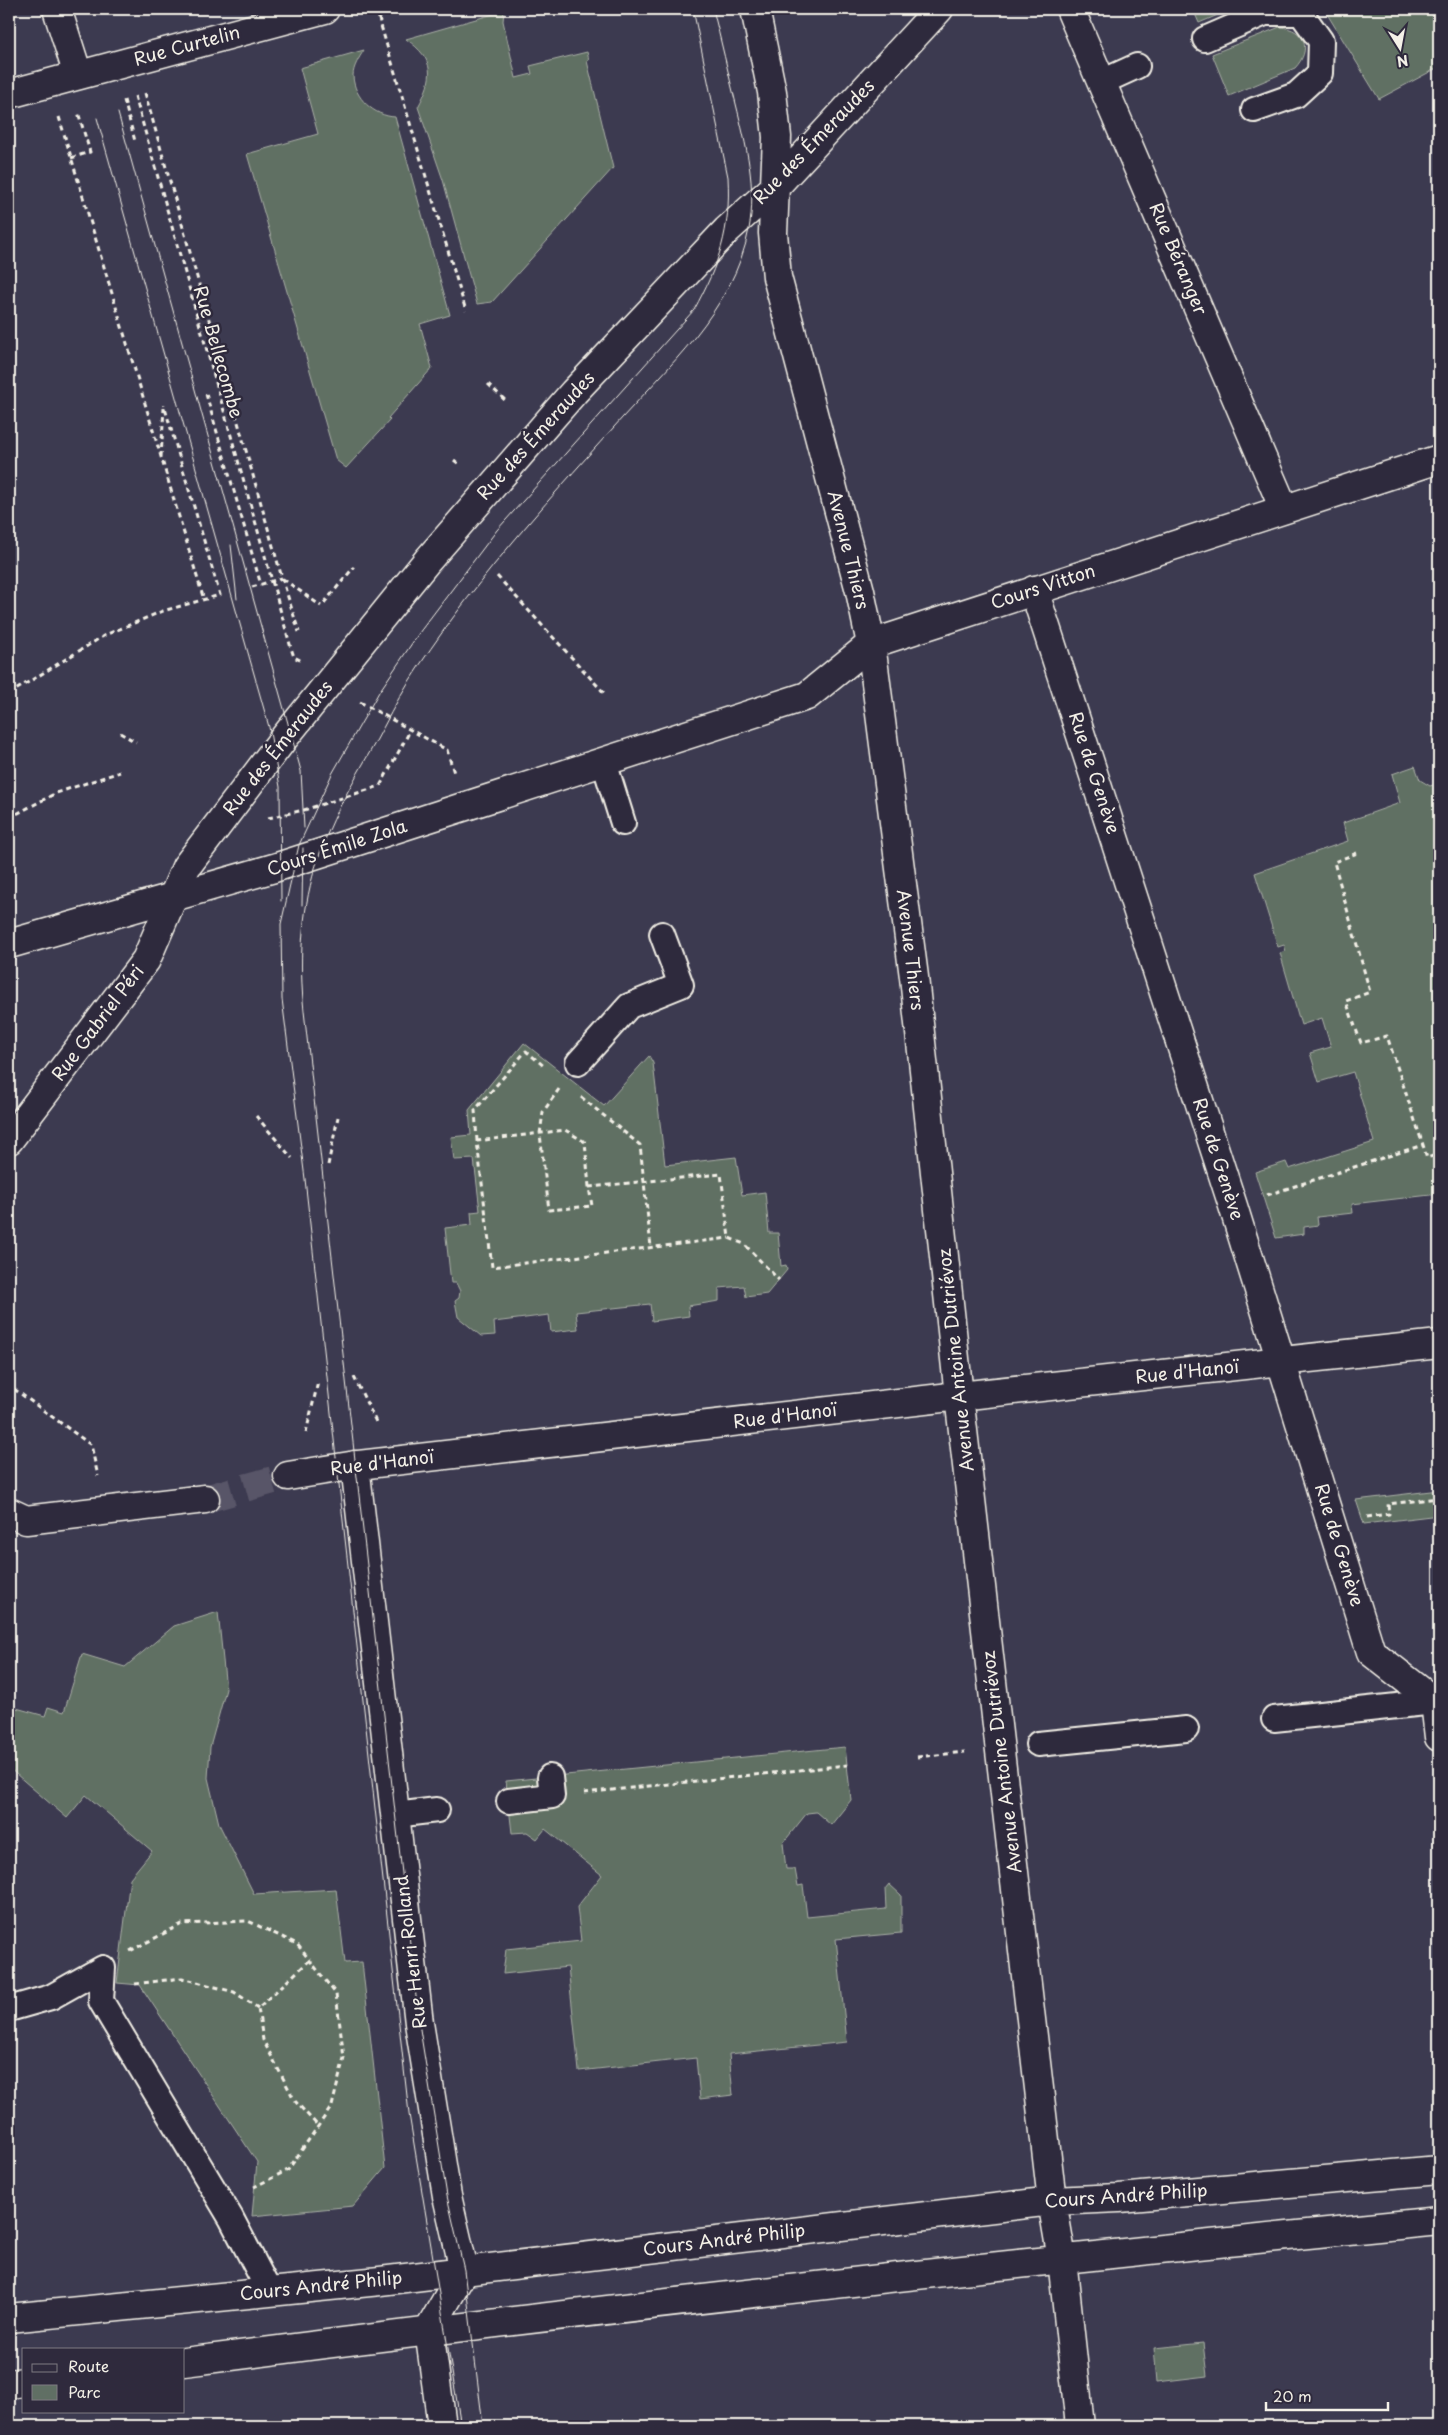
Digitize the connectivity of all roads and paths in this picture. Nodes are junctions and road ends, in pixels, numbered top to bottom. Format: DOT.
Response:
graph roads {
  1 [pos="57,9"];
  2 [pos="325,9"];
  3 [pos="376,9"];
  4 [pos="754,9"];
  5 [pos="939,9"];
  6 [pos="1070,9"];
  7 [pos="1205,39"];
  8 [pos="1137,66"];
  9 [pos="78,76"];
  10 [pos="1102,82"];
  11 [pos="144,88"];
  12 [pos="134,91"];
  13 [pos="9,94"];
  14 [pos="122,94"];
  15 [pos="77,107"];
  16 [pos="1254,110"];
  17 [pos="58,112"];
  18 [pos="135,141"];
  19 [pos="71,158"];
  20 [pos="775,187"];
  21 [pos="466,311"];
  22 [pos="488,384"];
  23 [pos="206,394"];
  24 [pos="507,402"];
  25 [pos="1439,459"];
  26 [pos="160,460"];
  27 [pos="454,460"];
  28 [pos="460,465"];
  29 [pos="1284,509"];
  30 [pos="354,567"];
  31 [pos="497,576"];
  32 [pos="282,578"];
  33 [pos="272,581"];
  34 [pos="260,585"];
  35 [pos="252,586"];
  36 [pos="1034,590"];
  37 [pos="204,600"];
  38 [pos="299,632"];
  39 [pos="871,644"];
  40 [pos="294,657"];
  41 [pos="331,680"];
  42 [pos="9,694"];
  43 [pos="606,695"];
  44 [pos="410,729"];
  45 [pos="120,734"];
  46 [pos="136,742"];
  47 [pos="662,744"];
  48 [pos="450,761"];
  49 [pos="604,762"];
  50 [pos="120,772"];
  51 [pos="9,818"];
  52 [pos="263,819"];
  53 [pos="623,822"];
  54 [pos="1357,853"];
  55 [pos="174,897"];
  56 [pos="662,934"];
  57 [pos="9,944"];
  58 [pos="578,1063"];
  59 [pos="548,1070"];
  60 [pos="579,1095"];
  61 [pos="927,1097"];
  62 [pos="256,1116"];
  63 [pos="338,1117"];
  64 [pos="540,1134"];
  65 [pos="9,1140"];
  66 [pos="477,1141"];
  67 [pos="1423,1145"];
  68 [pos="1439,1154"];
  69 [pos="292,1158"];
  70 [pos="328,1165"];
  71 [pos="644,1181"];
  72 [pos="589,1187"];
  73 [pos="1233,1206"];
  74 [pos="728,1238"];
  75 [pos="651,1248"];
  76 [pos="778,1280"];
  77 [pos="1439,1344"];
  78 [pos="1282,1362"];
  79 [pos="354,1377"];
  80 [pos="318,1382"];
  81 [pos="14,1389"];
  82 [pos="959,1396"];
  83 [pos="376,1422"];
  84 [pos="306,1433"];
  85 [pos="355,1465"];
  86 [pos="288,1476"];
  87 [pos="1439,1498"];
  88 [pos="205,1499"];
  89 [pos="107,1510"];
  90 [pos="9,1512"];
  91 [pos="1362,1518"];
  92 [pos="1437,1702"];
  93 [pos="1274,1719"];
  94 [pos="1186,1729"];
  95 [pos="1439,1737"];
  96 [pos="1038,1744"];
  97 [pos="974,1751"];
  98 [pos="917,1757"];
  99 [pos="847,1765"];
  100 [pos="551,1786"];
  101 [pos="509,1801"];
  102 [pos="437,1810"];
  103 [pos="395,1815"];
  104 [pos="127,1952"];
  105 [pos="310,1960"];
  106 [pos="132,1984"];
  107 [pos="9,2008"];
  108 [pos="258,2008"];
  109 [pos="318,2126"];
  110 [pos="1439,2170"];
  111 [pos="254,2187"];
  112 [pos="1052,2201"];
  113 [pos="1439,2221"];
  114 [pos="1062,2260"];
  115 [pos="464,2270"];
  116 [pos="269,2291"];
  117 [pos="9,2318"];
  118 [pos="429,2330"];
  119 [pos="185,2362"];
  120 [pos="22,2382"];
  121 [pos="9,2384"];
  122 [pos="442,2426"];
  123 [pos="1080,2426"];
  1 -- 9 [label="street"];
  2 -- 9 [label="street, Rue Curtelin"];
  3 -- 21 [label="path"];
  4 -- 20 [label="street, Avenue Thiers"];
  5 -- 20 [label="street, Rue des Émeraudes"];
  6 -- 10 [label="street, Rue Béranger"];
  7 -- 16 [label="lane"];
  8 -- 10 [label="lane"];
  9 -- 13 [label="street, Rue Curtelin"];
  10 -- 29 [label="street, Rue Béranger"];
  11 -- 32 [label="path, Rue Bellecombe"];
  12 -- 33 [label="path"];
  14 -- 18 [label="path"];
  15 -- 19 [label="path"];
  17 -- 19 [label="path"];
  19 -- 26 [label="path"];
  20 -- 39 [label="street, Avenue Thiers"];
  20 -- 41 [label="street, Rue des Émeraudes"];
  22 -- 24 [label="path"];
  23 -- 34 [label="path"];
  25 -- 29 [label="street, Cours Vitton"];
  26 -- 37 [label="path"];
  26 -- 37 [label="path"];
  27 -- 28 [label="path"];
  29 -- 36 [label="street, Cours Vitton"];
  30 -- 32 [label="path"];
  31 -- 43 [label="path"];
  32 -- 33 [label="path"];
  32 -- 38 [label="path, Rue Bellecombe"];
  33 -- 34 [label="path"];
  33 -- 40 [label="path"];
  34 -- 35 [label="path"];
  36 -- 39 [label="street, Cours Vitton"];
  36 -- 73 [label="street, Rue de Genève"];
  37 -- 42 [label="path"];
  39 -- 47 [label="street, Cours Vitton"];
  39 -- 61 [label="street, Avenue Thiers"];
  41 -- 44 [label="path"];
  41 -- 55 [label="street, Rue des Émeraudes"];
  44 -- 48 [label="path"];
  44 -- 52 [label="path"];
  45 -- 46 [label="path"];
  47 -- 49 [label="street, Cours Émile Zola"];
  49 -- 53 [label="lane"];
  49 -- 55 [label="street, Cours Émile Zola"];
  50 -- 51 [label="path"];
  54 -- 67 [label="path"];
  55 -- 57 [label="street, Cours Émile Zola"];
  55 -- 65 [label="street, Rue Gabriel Péri"];
  56 -- 58 [label="lane"];
  58 -- 64 [label="path"];
  59 -- 66 [label="path"];
  60 -- 71 [label="path"];
  61 -- 82 [label="street, Avenue Antoine Dutriévoz"];
  62 -- 69 [label="path"];
  63 -- 70 [label="path"];
  64 -- 66 [label="path"];
  64 -- 72 [label="path"];
  64 -- 72 [label="path"];
  66 -- 75 [label="path"];
  67 -- 68 [label="path"];
  67 -- 73 [label="path"];
  71 -- 72 [label="path"];
  71 -- 74 [label="path"];
  71 -- 75 [label="path"];
  73 -- 78 [label="street, Rue de Genève"];
  74 -- 75 [label="path"];
  74 -- 76 [label="path"];
  77 -- 78 [label="street, Rue d'Hanoï"];
  78 -- 82 [label="street, Rue d'Hanoï"];
  78 -- 92 [label="street, Rue de Genève"];
  79 -- 83 [label="path"];
  80 -- 84 [label="path"];
  81 -- 89 [label="path"];
  82 -- 85 [label="street, Rue d'Hanoï"];
  82 -- 112 [label="street, Avenue Antoine Dutriévoz"];
  85 -- 86 [label="street, Rue d'Hanoï"];
  85 -- 103 [label="street, Rue Henri Rolland"];
  87 -- 91 [label="path"];
  88 -- 89 [label="street"];
  89 -- 90 [label="street"];
  92 -- 93 [label="lane"];
  92 -- 95 [label="street"];
  94 -- 96 [label="lane"];
  97 -- 98 [label="path"];
  99 -- 100 [label="path"];
  100 -- 101 [label="lane"];
  102 -- 103 [label="lane"];
  103 -- 115 [label="street, Rue Henri Rolland"];
  104 -- 105 [label="path"];
  105 -- 108 [label="path"];
  105 -- 109 [label="path"];
  106 -- 108 [label="path"];
  107 -- 116 [label="lane"];
  108 -- 109 [label="path"];
  109 -- 111 [label="path"];
  110 -- 112 [label="street, Cours André Philip"];
  112 -- 114 [label="street, Avenue Antoine Dutriévoz"];
  112 -- 115 [label="street, Cours André Philip"];
  113 -- 114 [label="street"];
  114 -- 118 [label="street"];
  114 -- 123 [label="street, Avenue Antoine Dutriévoz"];
  115 -- 116 [label="street, Cours André Philip"];
  115 -- 118 [label="street"];
  116 -- 117 [label="street, Cours André Philip"];
  118 -- 119 [label="street"];
  118 -- 122 [label="street"];
  120 -- 121 [label="street"];
}
